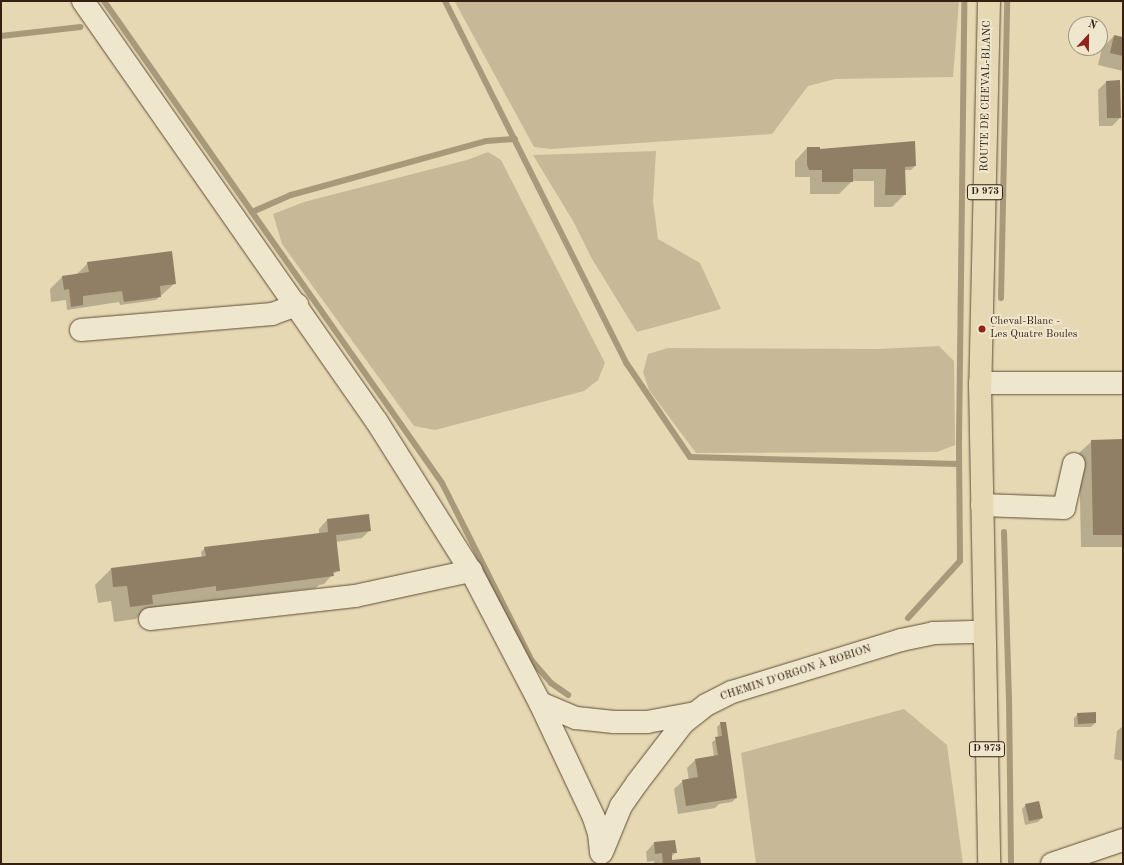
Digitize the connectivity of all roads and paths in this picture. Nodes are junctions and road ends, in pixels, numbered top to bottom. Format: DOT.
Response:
graph roads {
  1 [pos="83,1"];
  2 [pos="989,1"];
  3 [pos="297,305"];
  4 [pos="81,330"];
  5 [pos="980,383"];
  6 [pos="1123,383"];
  7 [pos="1074,464"];
  8 [pos="982,505"];
  9 [pos="471,571"];
  10 [pos="150,619"];
  11 [pos="984,633"];
  12 [pos="540,703"];
  13 [pos="695,713"];
  14 [pos="1123,840"];
  15 [pos="600,859"];
  16 [pos="989,864"];
  17 [pos="1052,864"];
  1 -- 3 [label="street"];
  2 -- 5 [label="main road, ROUTE DE CHEVAL-BLANC / D 973"];
  3 -- 4 [label="street"];
  3 -- 9 [label="street"];
  5 -- 6 [label="street"];
  5 -- 8 [label="main road, D 973"];
  7 -- 8 [label="street"];
  8 -- 11 [label="main road, D 973"];
  9 -- 10 [label="street"];
  9 -- 12 [label="street"];
  11 -- 13 [label="street, CHEMIN D'ORGON À ROBION"];
  11 -- 16 [label="main road, D 973"];
  12 -- 13 [label="street"];
  12 -- 15 [label="street"];
  13 -- 15 [label="street, CHEMIN D'ORGON À ROBION"];
  14 -- 17 [label="street"];
}
